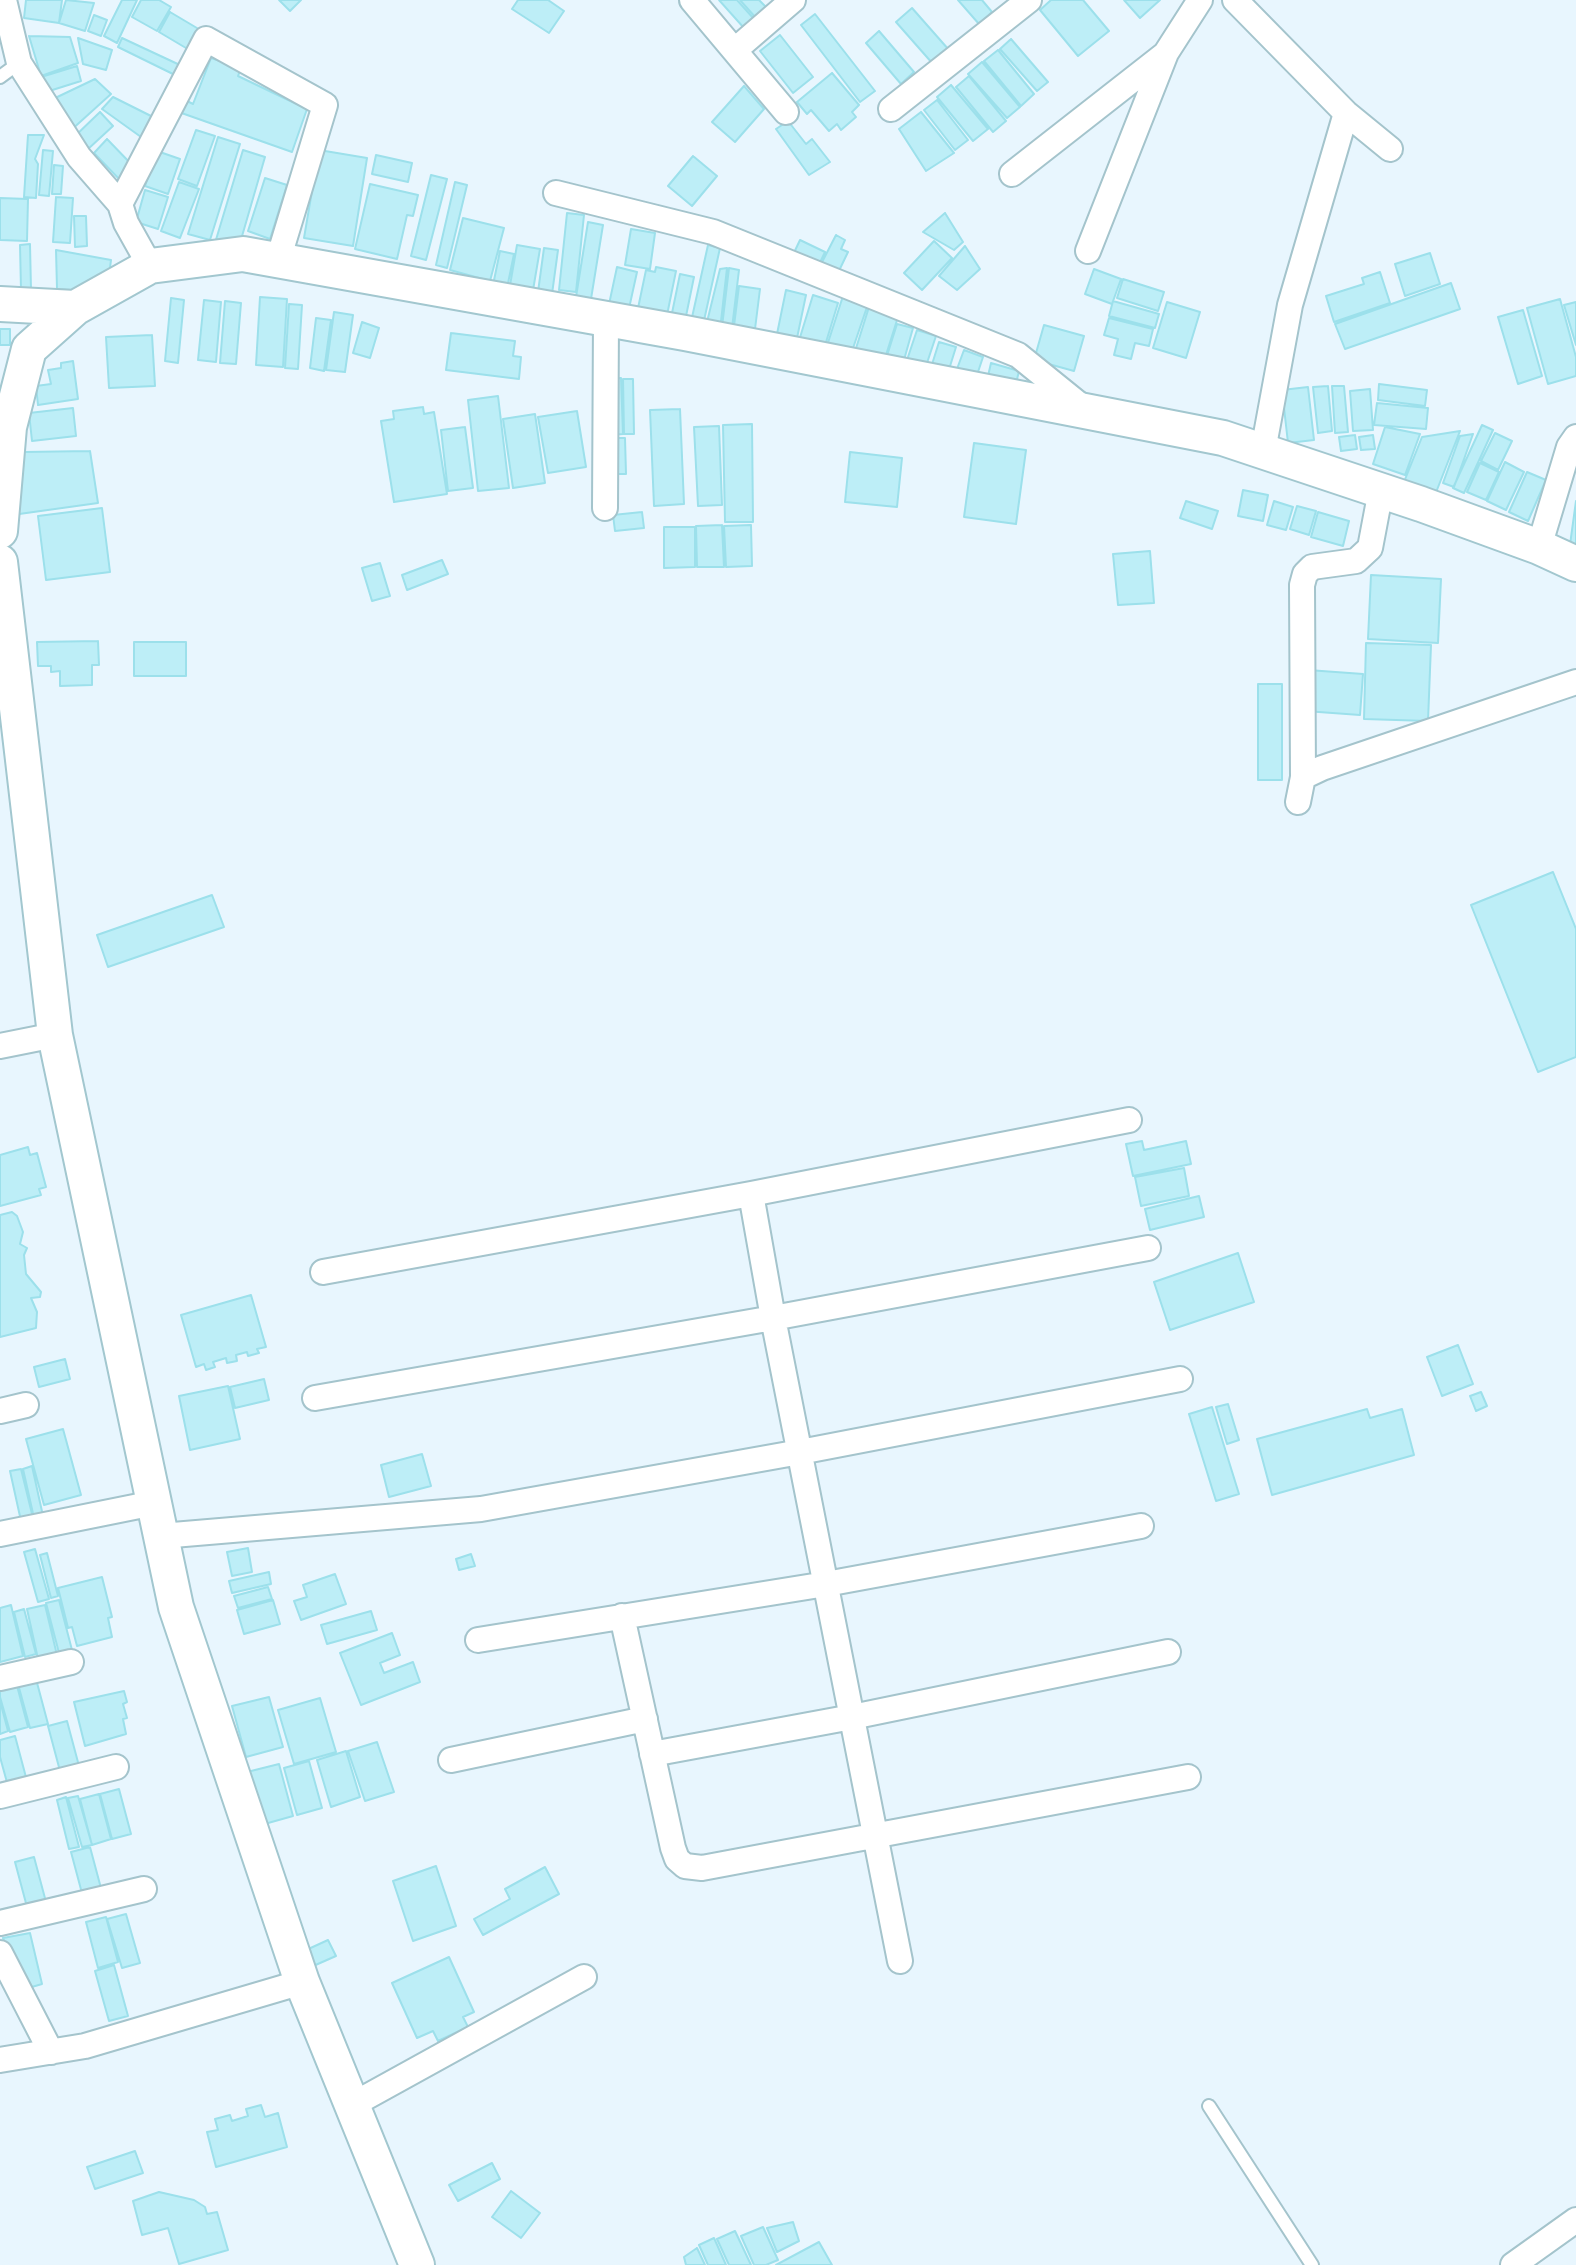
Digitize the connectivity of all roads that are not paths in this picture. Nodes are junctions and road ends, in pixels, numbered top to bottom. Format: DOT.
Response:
graph roads {
  1 [pos="4,0"];
  2 [pos="692,0"];
  3 [pos="793,0"];
  4 [pos="1029,0"];
  5 [pos="1200,0"];
  6 [pos="1239,1"];
  7 [pos="735,50"];
  8 [pos="1166,53"];
  9 [pos="10,70"];
  10 [pos="891,109"];
  11 [pos="786,112"];
  12 [pos="1346,113"];
  13 [pos="1390,149"];
  14 [pos="1012,174"];
  15 [pos="556,193"];
  16 [pos="120,204"];
  17 [pos="1088,251"];
  18 [pos="278,260"];
  19 [pos="150,266"];
  20 [pos="0,304"];
  21 [pos="75,308"];
  22 [pos="606,319"];
  23 [pos="1087,411"];
  24 [pos="1576,437"];
  25 [pos="1263,451"];
  26 [pos="1381,490"];
  27 [pos="605,508"];
  28 [pos="0,531"];
  29 [pos="1539,547"];
  30 [pos="0,562"];
  31 [pos="1576,564"];
  32 [pos="1576,682"];
  33 [pos="1303,777"];
  34 [pos="1298,802"];
  35 [pos="55,1035"];
  36 [pos="0,1046"];
  37 [pos="1129,1120"];
  38 [pos="751,1194"];
  39 [pos="1148,1248"];
  40 [pos="323,1272"];
  41 [pos="773,1318"];
  42 [pos="1180,1379"];
  43 [pos="315,1398"];
  44 [pos="26,1405"];
  45 [pos="0,1411"];
  46 [pos="800,1452"];
  47 [pos="158,1519"];
  48 [pos="1141,1526"];
  49 [pos="0,1534"];
  50 [pos="826,1584"];
  51 [pos="622,1616"];
  52 [pos="478,1640"];
  53 [pos="1168,1652"];
  54 [pos="71,1662"];
  55 [pos="0,1678"];
  56 [pos="852,1717"];
  57 [pos="645,1719"];
  58 [pos="652,1754"];
  59 [pos="451,1760"];
  60 [pos="116,1767"];
  61 [pos="1188,1777"];
  62 [pos="0,1796"];
  63 [pos="876,1837"];
  64 [pos="144,1889"];
  65 [pos="0,1923"];
  66 [pos="0,1953"];
  67 [pos="900,1961"];
  68 [pos="584,1977"];
  69 [pos="302,1982"];
  70 [pos="51,2052"];
  71 [pos="0,2060"];
  72 [pos="352,2105"];
  73 [pos="1209,2106"];
  74 [pos="1576,2220"];
  75 [pos="417,2265"];
  76 [pos="1312,2265"];
  77 [pos="1513,2265"];
  1 -- 9 [label="street"];
  2 -- 7 [label="street"];
  3 -- 7 [label="street"];
  4 -- 10 [label="street"];
  5 -- 8 [label="street"];
  6 -- 12 [label="street"];
  7 -- 11 [label="street"];
  8 -- 14 [label="street"];
  8 -- 17 [label="street"];
  9 -- 16 [label="street"];
  12 -- 13 [label="street"];
  12 -- 25 [label="street"];
  15 -- 23 [label="street"];
  16 -- 18 [label="street"];
  16 -- 19 [label="street"];
  18 -- 19 [label="main road"];
  18 -- 22 [label="main road"];
  19 -- 21 [label="main road"];
  20 -- 21 [label="main road"];
  21 -- 28 [label="main road"];
  22 -- 23 [label="main road"];
  22 -- 27 [label="street"];
  23 -- 25 [label="main road"];
  24 -- 29 [label="street"];
  25 -- 26 [label="main road"];
  26 -- 29 [label="main road"];
  26 -- 33 [label="street"];
  29 -- 31 [label="main road"];
  30 -- 35 [label="main road"];
  32 -- 33 [label="street"];
  33 -- 34 [label="street"];
  35 -- 36 [label="street"];
  35 -- 47 [label="main road"];
  37 -- 38 [label="street"];
  38 -- 40 [label="street"];
  38 -- 41 [label="street"];
  39 -- 41 [label="street"];
  41 -- 43 [label="street"];
  41 -- 46 [label="street"];
  42 -- 46 [label="street"];
  44 -- 45 [label="street"];
  46 -- 47 [label="street"];
  46 -- 50 [label="street"];
  47 -- 49 [label="street"];
  47 -- 69 [label="main road"];
  48 -- 50 [label="street"];
  50 -- 51 [label="street"];
  50 -- 56 [label="street"];
  51 -- 52 [label="street"];
  51 -- 57 [label="street"];
  53 -- 56 [label="street"];
  54 -- 55 [label="street"];
  56 -- 58 [label="street"];
  56 -- 63 [label="street"];
  57 -- 58 [label="street"];
  57 -- 59 [label="street"];
  58 -- 63 [label="street"];
  60 -- 62 [label="street"];
  61 -- 63 [label="street"];
  63 -- 67 [label="street"];
  64 -- 65 [label="street"];
  66 -- 70 [label="street"];
  68 -- 72 [label="street"];
  69 -- 70 [label="street"];
  69 -- 72 [label="main road"];
  70 -- 71 [label="street"];
  72 -- 75 [label="main road"];
  73 -- 76 [label="lane"];
  74 -- 77 [label="street"];
}
